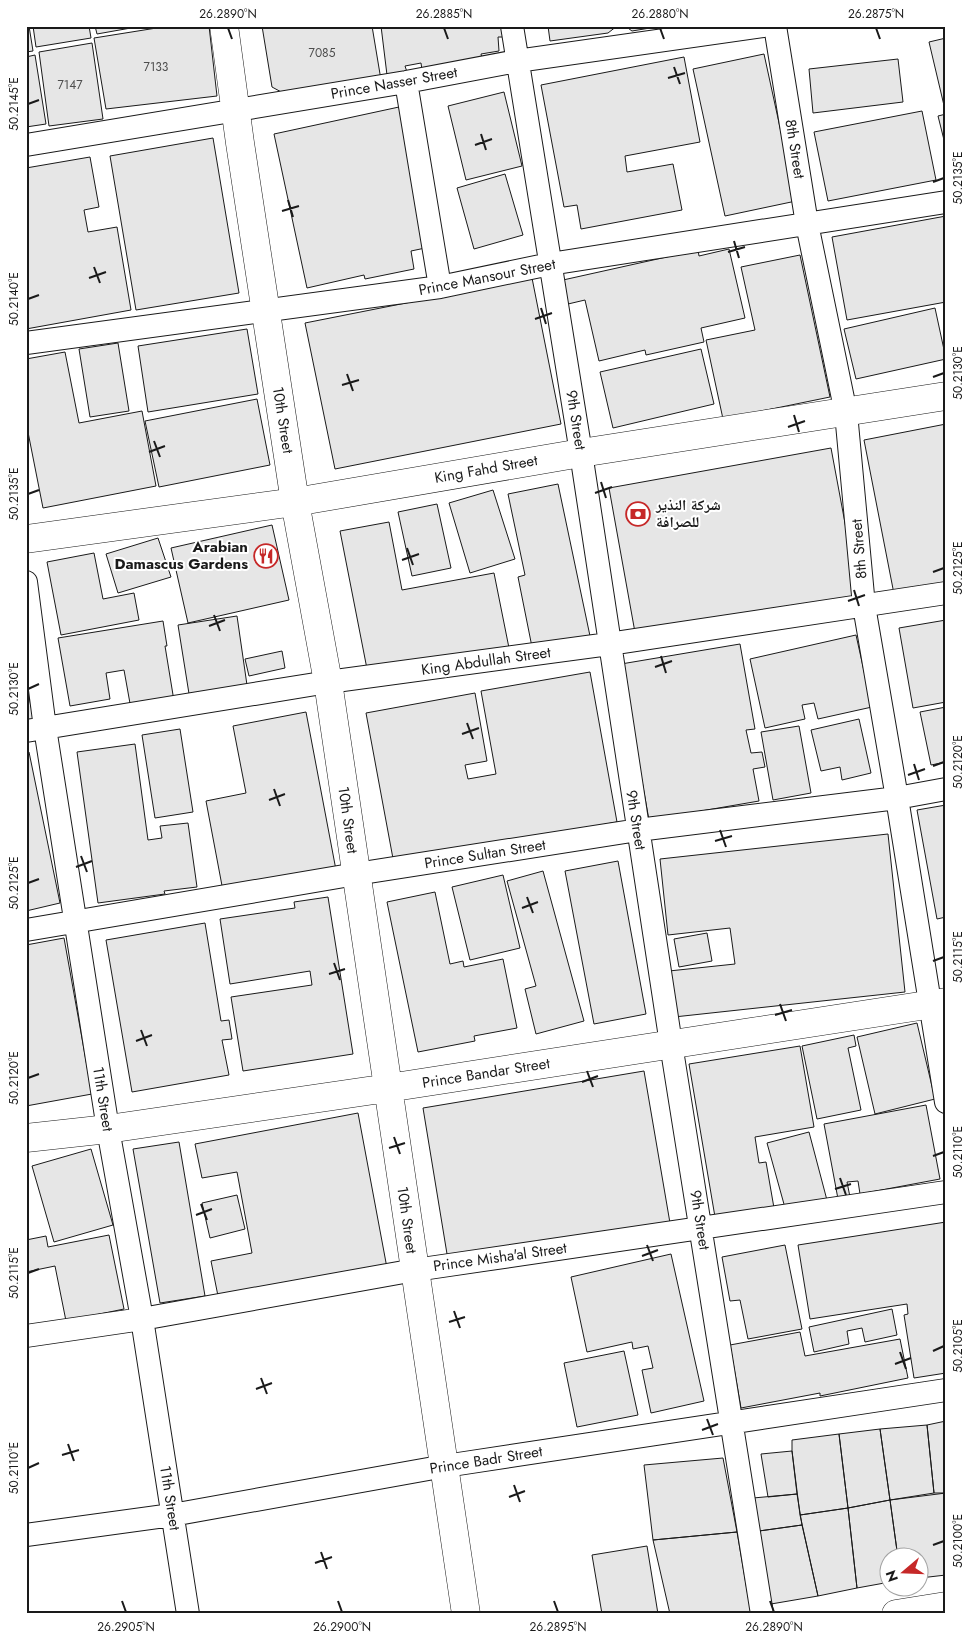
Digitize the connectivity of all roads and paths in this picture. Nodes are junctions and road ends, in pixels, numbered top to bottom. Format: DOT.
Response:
graph roads {
  1 [pos="224,26"];
  2 [pos="512,26"];
  3 [pos="763,26"];
  4 [pos="775,26"];
  5 [pos="517,61"];
  6 [pos="406,82"];
  7 [pos="235,110"];
  8 [pos="26,145"];
  9 [pos="946,202"];
  10 [pos="807,224"];
  11 [pos="550,264"];
  12 [pos="440,287"];
  13 [pos="266,310"];
  14 [pos="26,344"];
  15 [pos="946,396"];
  16 [pos="846,413"];
  17 [pos="581,453"];
  18 [pos="295,502"];
  19 [pos="26,539"];
  20 [pos="26,582"];
  21 [pos="946,593"];
  22 [pos="864,606"];
  23 [pos="609,644"];
  24 [pos="328,682"];
  25 [pos="36,729"];
  26 [pos="946,789"];
  27 [pos="897,798"];
  28 [pos="638,830"];
  29 [pos="356,874"];
  30 [pos="76,923"];
  31 [pos="26,930"];
  32 [pos="938,1003"];
  33 [pos="671,1044"];
  34 [pos="388,1088"];
  35 [pos="946,1102"];
  36 [pos="108,1129"];
  37 [pos="26,1138"];
  38 [pos="946,1192"];
  39 [pos="701,1228"];
  40 [pos="415,1270"];
  41 [pos="142,1320"];
  42 [pos="26,1336"];
  43 [pos="946,1390"];
  44 [pos="732,1422"];
  45 [pos="445,1466"];
  46 [pos="172,1515"];
  47 [pos="26,1535"];
  48 [pos="946,1606"];
  49 [pos="188,1614"];
  50 [pos="466,1614"];
  51 [pos="762,1614"];
  52 [pos="896,1614"];
  1 -- 7 [label="street, 10th Street"];
  2 -- 5 [label="street, 9th Street"];
  3 -- 5 [label="street, Prince Nasser Street"];
  4 -- 10 [label="street, 8th Street"];
  5 -- 6 [label="street, Prince Nasser Street"];
  5 -- 11 [label="street, 9th Street"];
  6 -- 7 [label="street, Prince Nasser Street"];
  6 -- 12 [label="street"];
  7 -- 8 [label="street, Prince Nasser Street"];
  7 -- 13 [label="street, 10th Street"];
  9 -- 10 [label="street, Prince Mansour Street"];
  10 -- 11 [label="street, Prince Mansour Street"];
  10 -- 16 [label="street, 8th Street"];
  11 -- 12 [label="street, Prince Mansour Street"];
  11 -- 17 [label="street, 9th Street"];
  12 -- 13 [label="street, Prince Mansour Street"];
  13 -- 14 [label="street, Prince Mansour Street"];
  13 -- 18 [label="street, 10th Street"];
  15 -- 16 [label="street, King Fahd Street"];
  16 -- 17 [label="street, King Fahd Street"];
  16 -- 22 [label="street, 8th Street"];
  17 -- 18 [label="street, King Fahd Street"];
  17 -- 23 [label="street, 9th Street"];
  18 -- 19 [label="street, King Fahd Street"];
  18 -- 24 [label="street, 10th Street"];
  20 -- 25 [label="street, 11th Street"];
  21 -- 22 [label="street, King Abdullah Street"];
  22 -- 23 [label="street, King Abdullah Street"];
  22 -- 27 [label="street, 8th Street"];
  23 -- 24 [label="street, King Abdullah Street"];
  23 -- 28 [label="street, 9th Street"];
  24 -- 25 [label="street, King Abdullah Street"];
  24 -- 29 [label="street, 10th Street"];
  25 -- 30 [label="street, 11th Street"];
  26 -- 27 [label="street, Prince Sultan Street"];
  27 -- 28 [label="street, Prince Sultan Street"];
  27 -- 32 [label="street, 8th Street"];
  28 -- 29 [label="street, Prince Sultan Street"];
  28 -- 33 [label="street, 9th Street"];
  29 -- 30 [label="street, Prince Sultan Street"];
  29 -- 34 [label="street, 10th Street"];
  30 -- 31 [label="street, Prince Sultan Street"];
  30 -- 36 [label="street, 11th Street"];
  32 -- 33 [label="street, Prince Bandar Street"];
  32 -- 35 [label="street, 8th Street"];
  33 -- 34 [label="street, Prince Bandar Street"];
  33 -- 39 [label="street, 9th Street"];
  34 -- 36 [label="street, Prince Bandar Street"];
  34 -- 40 [label="street, 10th Street"];
  36 -- 37 [label="street, Prince Bandar Street"];
  36 -- 41 [label="street, 11th Street"];
  38 -- 39 [label="street, Prince Misha'al Street"];
  39 -- 40 [label="street, Prince Misha'al Street"];
  39 -- 44 [label="street, 9th Street"];
  40 -- 41 [label="street, Prince Misha'al Street"];
  40 -- 45 [label="street, 10th Street"];
  41 -- 42 [label="street, Prince Misha'al Street"];
  41 -- 46 [label="street, 11th Street"];
  43 -- 44 [label="street, Prince Badr Street"];
  44 -- 45 [label="street, Prince Badr Street"];
  44 -- 51 [label="street, 9th Street"];
  45 -- 46 [label="street, Prince Badr Street"];
  45 -- 50 [label="street, 10th Street"];
  46 -- 47 [label="street, Prince Badr Street"];
  46 -- 49 [label="street, 11th Street"];
  48 -- 52 [label="street"];
}
